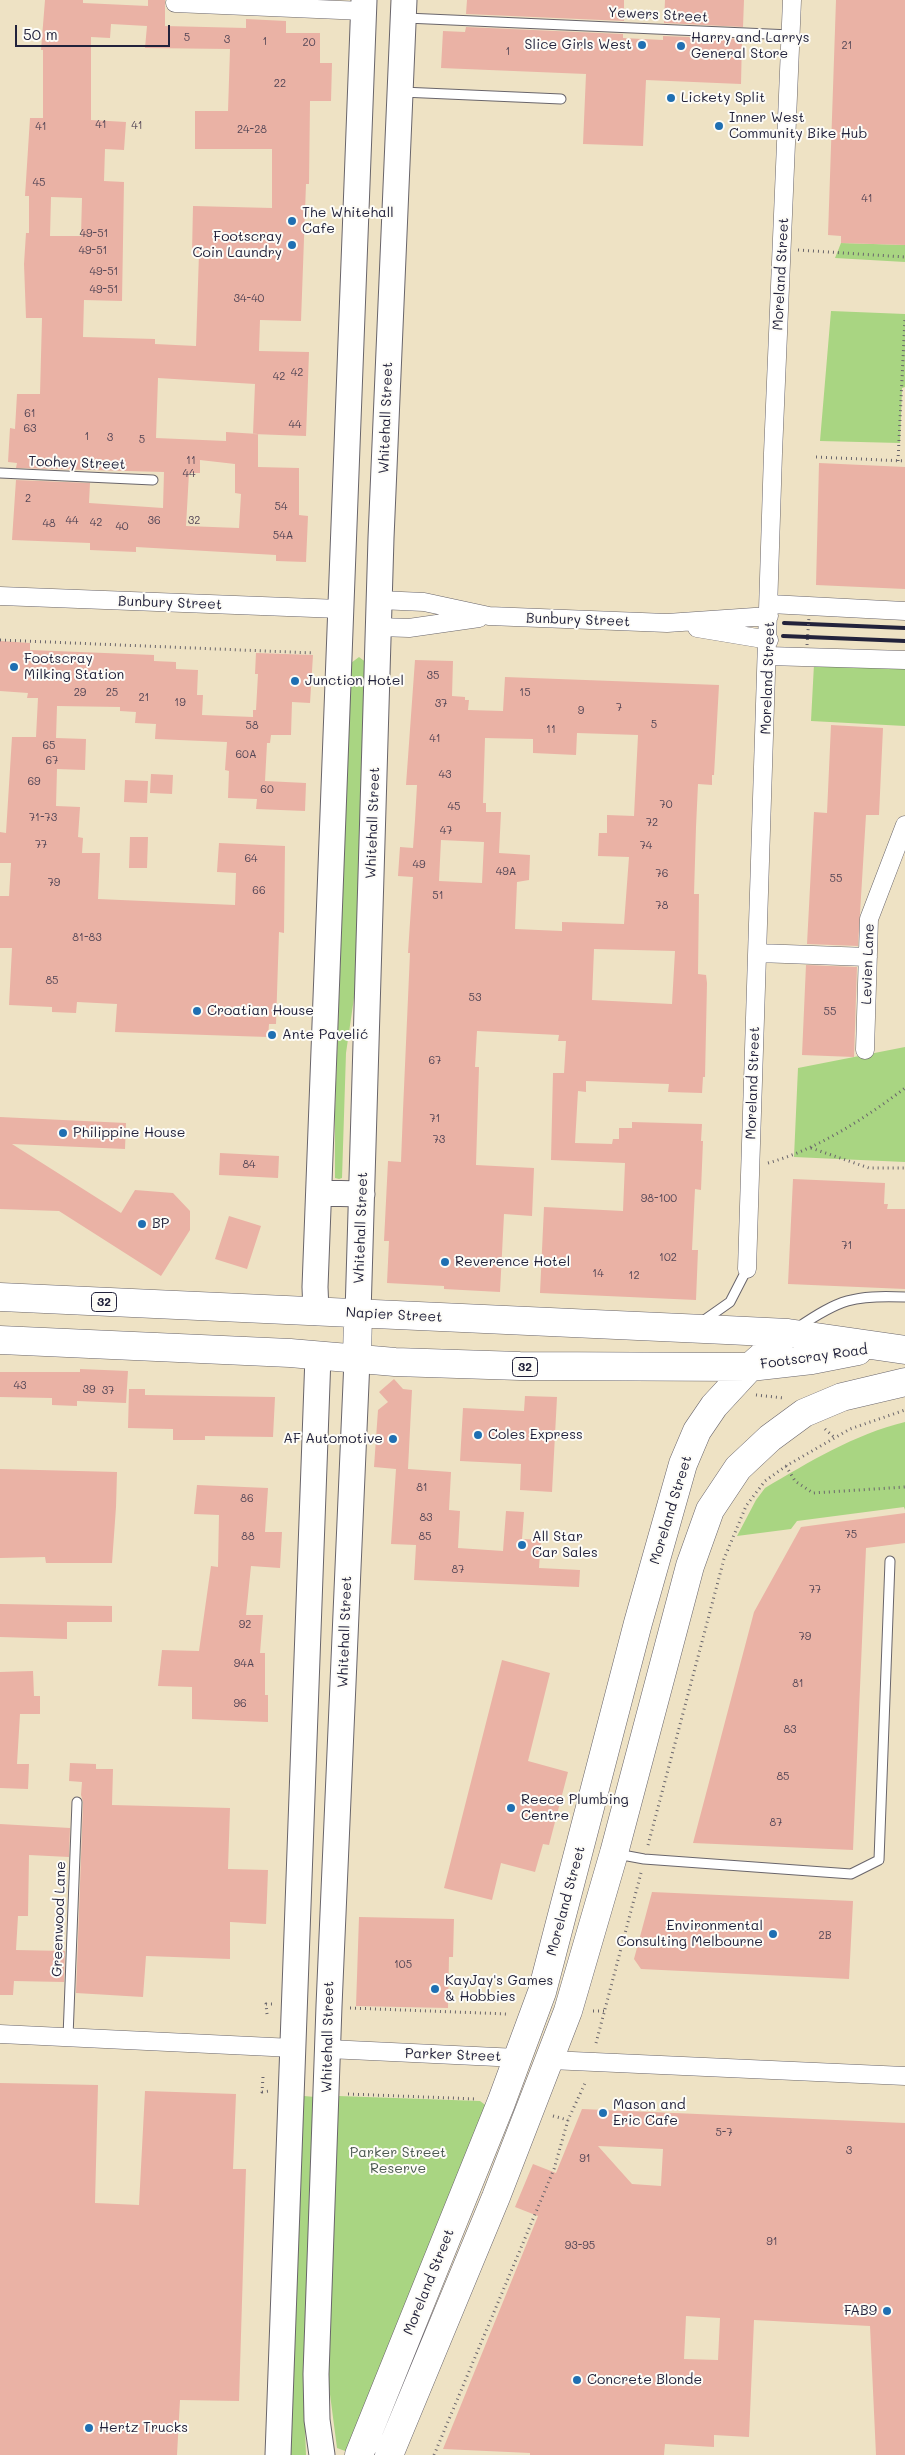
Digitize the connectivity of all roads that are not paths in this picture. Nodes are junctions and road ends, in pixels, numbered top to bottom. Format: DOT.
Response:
graph roads {
  1 [pos="792,0"];
  2 [pos="175,2"];
  3 [pos="364,5"];
  4 [pos="403,9"];
  5 [pos="791,35"];
  6 [pos="399,92"];
  7 [pos="561,99"];
  8 [pos="0,473"];
  9 [pos="153,480"];
  10 [pos="0,596"];
  11 [pos="379,600"];
  12 [pos="340,610"];
  13 [pos="770,610"];
  14 [pos="905,611"];
  15 [pos="489,616"];
  16 [pos="666,623"];
  17 [pos="378,628"];
  18 [pos="768,648"];
  19 [pos="905,660"];
  20 [pos="905,824"];
  21 [pos="758,953"];
  22 [pos="868,957"];
  23 [pos="865,1050"];
  24 [pos="319,1193"];
  25 [pos="362,1194"];
  26 [pos="747,1269"];
  27 [pos="905,1297"];
  28 [pos="0,1298"];
  29 [pos="316,1312"];
  30 [pos="358,1313"];
  31 [pos="687,1328"];
  32 [pos="788,1333"];
  33 [pos="0,1340"];
  34 [pos="877,1348"];
  35 [pos="905,1350"];
  36 [pos="318,1356"];
  37 [pos="357,1360"];
  38 [pos="750,1367"];
  39 [pos="905,1382"];
  40 [pos="890,1561"];
  41 [pos="77,1802"];
  42 [pos="614,1853"];
  43 [pos="542,1992"];
  44 [pos="0,2034"];
  45 [pos="68,2037"];
  46 [pos="293,2048"];
  47 [pos="328,2049"];
  48 [pos="518,2058"];
  49 [pos="550,2060"];
  50 [pos="905,2076"];
  51 [pos="278,2455"];
  52 [pos="322,2455"];
  53 [pos="359,2455"];
  54 [pos="389,2455"];
  1 -- 5 [label="street, Moreland Street"];
  2 -- 3 [label="street"];
  3 -- 12 [label="main road"];
  4 -- 5 [label="lane, Yewers Street"];
  4 -- 6 [label="main road, Whitehall Street"];
  5 -- 13 [label="street, Moreland Street"];
  6 -- 7 [label="lane"];
  6 -- 11 [label="main road, Whitehall Street"];
  8 -- 9 [label="lane, Toohey Street"];
  10 -- 12 [label="street, Bunbury Street"];
  11 -- 12 [label="main road, Bunbury Street"];
  11 -- 15 [label="street, Bunbury Street"];
  11 -- 17 [label="main road, Whitehall Street"];
  12 -- 17 [label="main road, Bunbury Street"];
  12 -- 24 [label="main road"];
  13 -- 14 [label="street, Bunbury Street"];
  13 -- 16 [label="street, Bunbury Street"];
  13 -- 18 [label="street, Moreland Street"];
  15 -- 16 [label="street, Bunbury Street"];
  15 -- 17 [label="street, Bunbury Street"];
  16 -- 18 [label="street, Bunbury Street"];
  17 -- 25 [label="main road, Whitehall Street"];
  18 -- 19 [label="street, Bunbury Street"];
  18 -- 21 [label="street, Moreland Street"];
  20 -- 22 [label="street, Levien Lane"];
  21 -- 22 [label="street"];
  21 -- 26 [label="street, Moreland Street"];
  22 -- 23 [label="street, Levien Lane"];
  24 -- 25 [label="main road"];
  24 -- 29 [label="main road"];
  25 -- 30 [label="main road, Whitehall Street"];
  26 -- 31 [label="lane, Moreland Street"];
  27 -- 32 [label="lane"];
  28 -- 29 [label="main road, Napier Street / 32"];
  29 -- 30 [label="main road, Napier Street / 32"];
  29 -- 36 [label="main road"];
  30 -- 31 [label="main road, Napier Street / 32"];
  30 -- 37 [label="main road, Whitehall Street"];
  31 -- 32 [label="main road, Napier Street / 32"];
  32 -- 34 [label="main road, Footscray Road / 32"];
  32 -- 38 [label="main road, Moreland Street"];
  33 -- 36 [label="main road, 32"];
  34 -- 35 [label="main road, Footscray Road / 32"];
  34 -- 38 [label="main road, Footscray Road / 32"];
  36 -- 37 [label="main road, 32"];
  36 -- 46 [label="main road"];
  37 -- 38 [label="main road, 32"];
  37 -- 47 [label="main road, Whitehall Street"];
  38 -- 43 [label="main road, Moreland Street"];
  39 -- 42 [label="main road"];
  40 -- 42 [label="lane"];
  41 -- 45 [label="lane, Greenwood Lane"];
  42 -- 43 [label="main road"];
  42 -- 49 [label="main road"];
  43 -- 48 [label="main road, Moreland Street"];
  44 -- 45 [label="street, Parker Street"];
  45 -- 46 [label="street, Parker Street"];
  46 -- 47 [label="main road, Parker Street"];
  46 -- 51 [label="main road"];
  47 -- 48 [label="street, Parker Street"];
  47 -- 52 [label="main road, Whitehall Street"];
  48 -- 49 [label="main road, Parker Street"];
  48 -- 53 [label="main road, Moreland Street"];
  49 -- 50 [label="street, Parker Street"];
  49 -- 54 [label="main road"];
}
